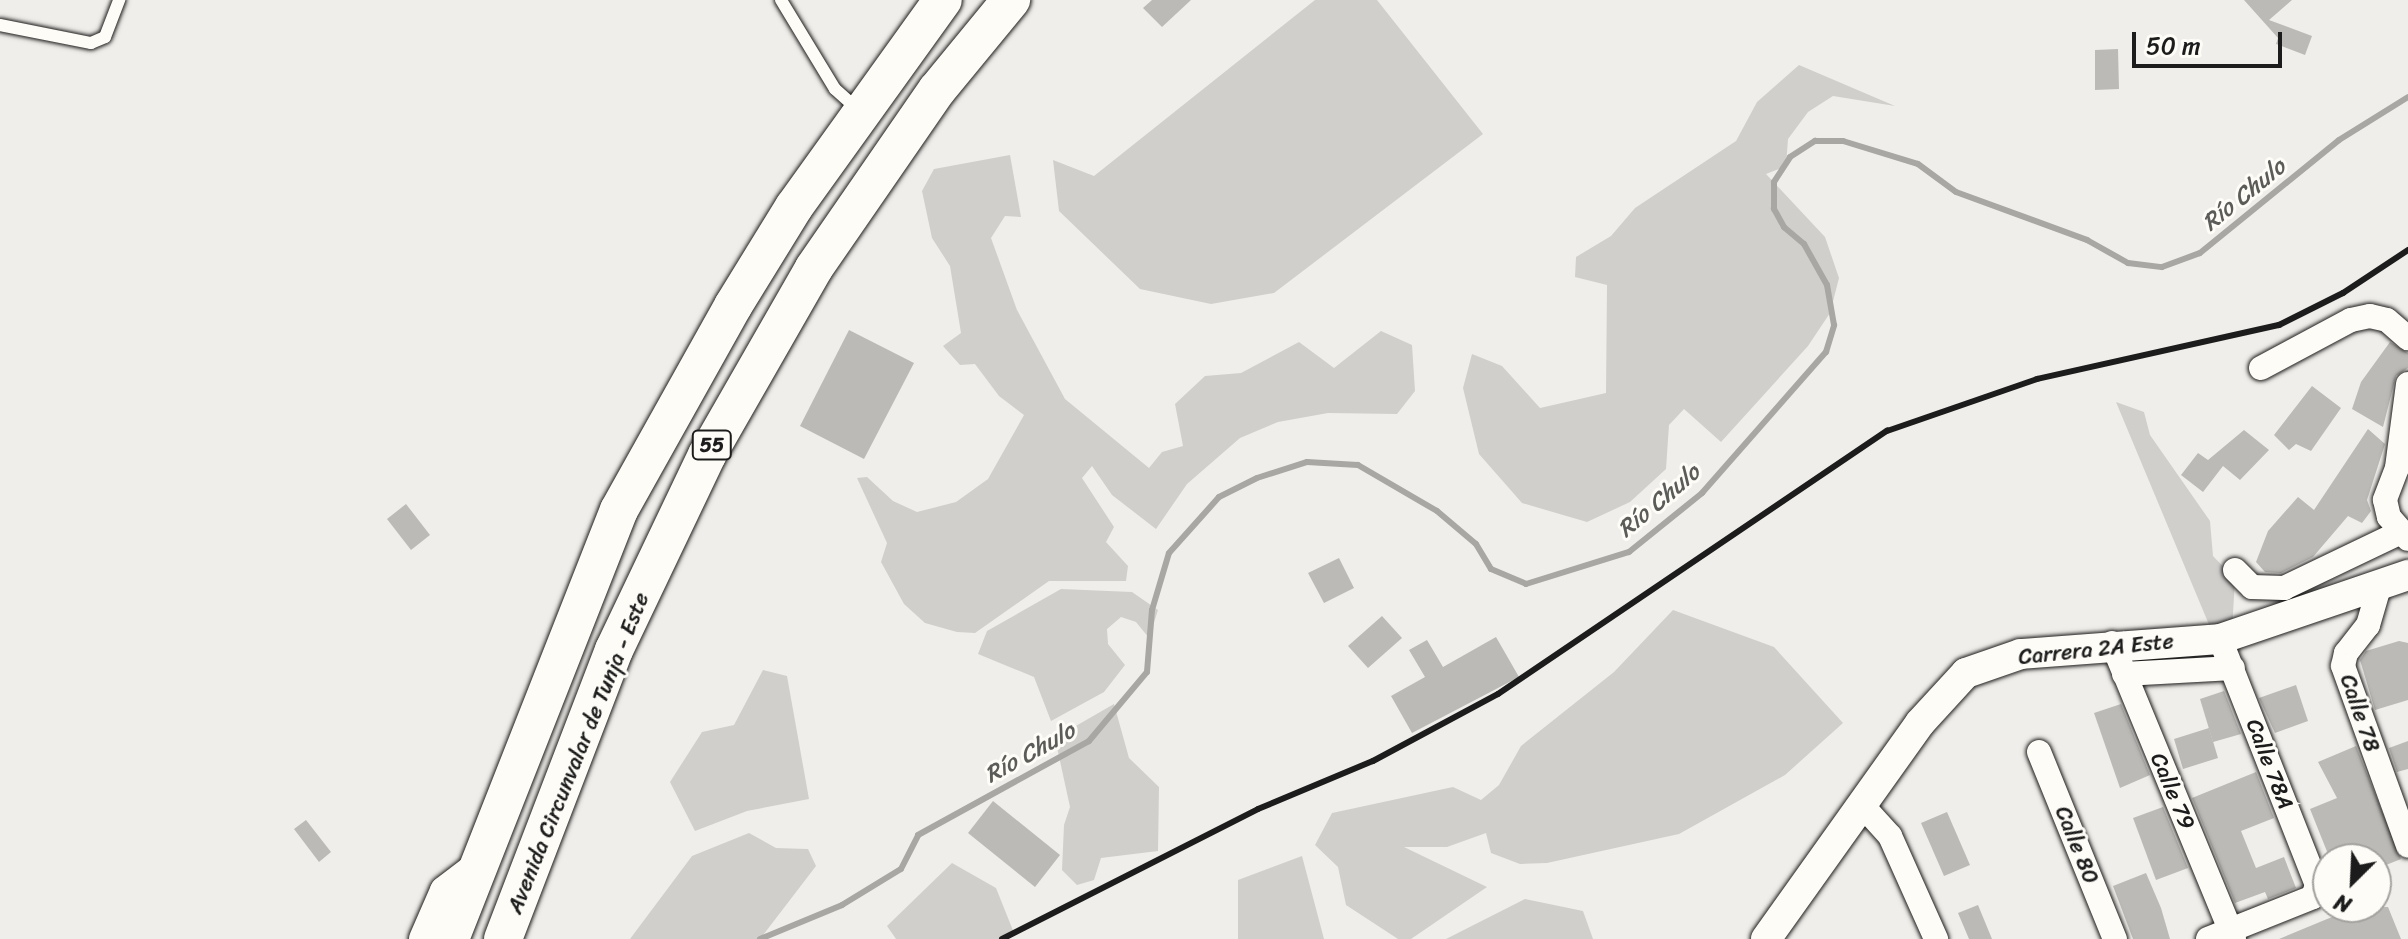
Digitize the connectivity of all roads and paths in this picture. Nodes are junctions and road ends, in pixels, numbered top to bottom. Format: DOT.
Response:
graph roads {
  1 [pos="119,0"];
  2 [pos="781,0"];
  3 [pos="943,0"];
  4 [pos="1011,0"];
  5 [pos="0,25"];
  6 [pos="860,111"];
  7 [pos="2408,338"];
  8 [pos="2261,368"];
  9 [pos="2408,384"];
  10 [pos="2405,535"];
  11 [pos="2235,570"];
  12 [pos="2394,580"];
  13 [pos="2220,639"];
  14 [pos="2112,643"];
  15 [pos="2233,668"];
  16 [pos="2124,674"];
  17 [pos="2039,752"];
  18 [pos="1862,805"];
  19 [pos="2408,846"];
  20 [pos="479,865"];
  21 [pos="2233,934"];
  22 [pos="424,939"];
  23 [pos="450,939"];
  24 [pos="503,939"];
  25 [pos="1766,939"];
  26 [pos="1936,939"];
  27 [pos="2115,939"];
  28 [pos="2208,939"];
  1 -- 5 [label="lane"];
  2 -- 6 [label="lane"];
  3 -- 6 [label="highway, 55"];
  4 -- 24 [label="highway, Avenida Circunvalar de Tunja - Este / 55"];
  6 -- 20 [label="highway, 55"];
  7 -- 8 [label="street"];
  9 -- 10 [label="street"];
  10 -- 11 [label="street"];
  12 -- 13 [label="street, Carrera 2A Este"];
  12 -- 19 [label="street, Calle 78"];
  13 -- 14 [label="street, Carrera 2A Este"];
  13 -- 15 [label="street, Calle 78A"];
  14 -- 16 [label="street, Calle 79"];
  14 -- 18 [label="street, Carrera 2A Este"];
  15 -- 16 [label="street"];
  15 -- 21 [label="street, Calle 78A"];
  16 -- 21 [label="street, Calle 79"];
  17 -- 27 [label="street, Calle 80"];
  18 -- 25 [label="street, Carrera 2A Este"];
  18 -- 26 [label="street"];
  20 -- 22 [label="street"];
  20 -- 23 [label="highway, 55"];
  21 -- 28 [label="street"];
}
